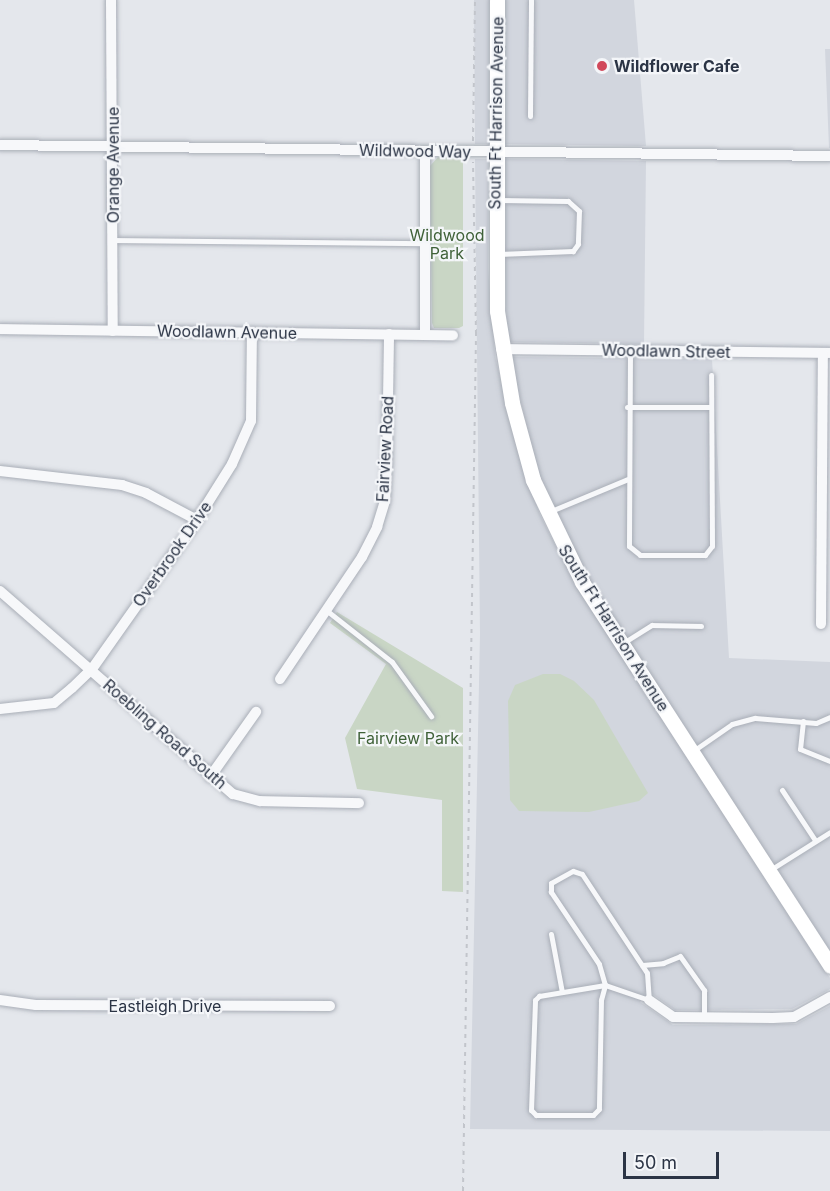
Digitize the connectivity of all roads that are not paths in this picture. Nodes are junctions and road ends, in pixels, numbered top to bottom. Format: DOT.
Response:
graph roads {
  1 [pos="111,0"];
  2 [pos="497,0"];
  3 [pos="531,0"];
  4 [pos="530,116"];
  5 [pos="0,145"];
  6 [pos="113,147"];
  7 [pos="425,151"];
  8 [pos="496,151"];
  9 [pos="830,156"];
  10 [pos="495,200"];
  11 [pos="113,240"];
  12 [pos="425,243"];
  13 [pos="494,254"];
  14 [pos="0,329"];
  15 [pos="113,331"];
  16 [pos="252,332"];
  17 [pos="389,334"];
  18 [pos="425,334"];
  19 [pos="453,335"];
  20 [pos="501,349"];
  21 [pos="630,351"];
  22 [pos="826,353"];
  23 [pos="711,375"];
  24 [pos="627,407"];
  25 [pos="711,407"];
  26 [pos="0,471"];
  27 [pos="628,478"];
  28 [pos="546,512"];
  29 [pos="196,520"];
  30 [pos="0,591"];
  31 [pos="325,609"];
  32 [pos="821,624"];
  33 [pos="701,626"];
  34 [pos="621,644"];
  35 [pos="92,669"];
  36 [pos="280,679"];
  37 [pos="0,709"];
  38 [pos="256,712"];
  39 [pos="431,716"];
  40 [pos="830,717"];
  41 [pos="802,721"];
  42 [pos="692,752"];
  43 [pos="830,761"];
  44 [pos="210,777"];
  45 [pos="782,790"];
  46 [pos="359,803"];
  47 [pos="830,832"];
  48 [pos="815,840"];
  49 [pos="768,870"];
  50 [pos="551,934"];
  51 [pos="642,964"];
  52 [pos="830,966"];
  53 [pos="605,985"];
  54 [pos="562,992"];
  55 [pos="830,998"];
  56 [pos="0,1000"];
  57 [pos="649,1000"];
  58 [pos="330,1006"];
  59 [pos="704,1018"];
  1 -- 6 [label="street, Orange Avenue"];
  2 -- 8 [label="main road, South Ft Harrison Avenue"];
  3 -- 4 [label="lane"];
  5 -- 6 [label="street, Wildwood Way"];
  6 -- 7 [label="street, Wildwood Way"];
  6 -- 11 [label="street, Orange Avenue"];
  7 -- 8 [label="street, Wildwood Way"];
  7 -- 12 [label="street"];
  8 -- 9 [label="street, Wildwood Way"];
  8 -- 10 [label="main road, South Ft Harrison Avenue"];
  10 -- 13 [label="main road, South Ft Harrison Avenue"];
  10 -- 13 [label="lane"];
  11 -- 12 [label="lane"];
  11 -- 15 [label="street, Orange Avenue"];
  12 -- 18 [label="street"];
  13 -- 20 [label="main road, South Ft Harrison Avenue"];
  14 -- 15 [label="street, Woodlawn Avenue"];
  15 -- 16 [label="street, Woodlawn Avenue"];
  16 -- 17 [label="street, Woodlawn Avenue"];
  16 -- 29 [label="street, Overbrook Drive"];
  17 -- 18 [label="street, Woodlawn Avenue"];
  17 -- 31 [label="street, Fairview Road"];
  18 -- 19 [label="street, Woodlawn Avenue"];
  20 -- 21 [label="street, Woodlawn Street"];
  20 -- 28 [label="main road, South Ft Harrison Avenue"];
  21 -- 22 [label="street, Woodlawn Street"];
  21 -- 24 [label="lane"];
  22 -- 32 [label="street"];
  23 -- 25 [label="lane"];
  24 -- 25 [label="lane"];
  24 -- 27 [label="lane"];
  25 -- 27 [label="lane"];
  26 -- 29 [label="street"];
  27 -- 28 [label="lane"];
  28 -- 34 [label="main road, South Ft Harrison Avenue"];
  29 -- 35 [label="street, Overbrook Drive"];
  30 -- 35 [label="street, Roebling Road South"];
  31 -- 36 [label="street, Fairview Road"];
  31 -- 39 [label="lane"];
  33 -- 34 [label="lane"];
  34 -- 42 [label="main road, South Ft Harrison Avenue"];
  35 -- 37 [label="street, Overbrook Drive"];
  35 -- 44 [label="street, Roebling Road South"];
  38 -- 44 [label="street"];
  40 -- 41 [label="lane"];
  41 -- 42 [label="lane"];
  41 -- 43 [label="lane"];
  42 -- 49 [label="main road, South Ft Harrison Avenue"];
  44 -- 46 [label="street, Roebling Road South"];
  45 -- 48 [label="lane"];
  47 -- 48 [label="lane"];
  48 -- 49 [label="lane"];
  49 -- 52 [label="main road, South Ft Harrison Avenue"];
  50 -- 54 [label="lane"];
  51 -- 53 [label="lane"];
  51 -- 57 [label="lane"];
  51 -- 59 [label="lane"];
  53 -- 54 [label="lane"];
  53 -- 54 [label="lane"];
  53 -- 57 [label="lane"];
  55 -- 59 [label="street"];
  56 -- 58 [label="street, Eastleigh Drive"];
  57 -- 59 [label="street"];
}
